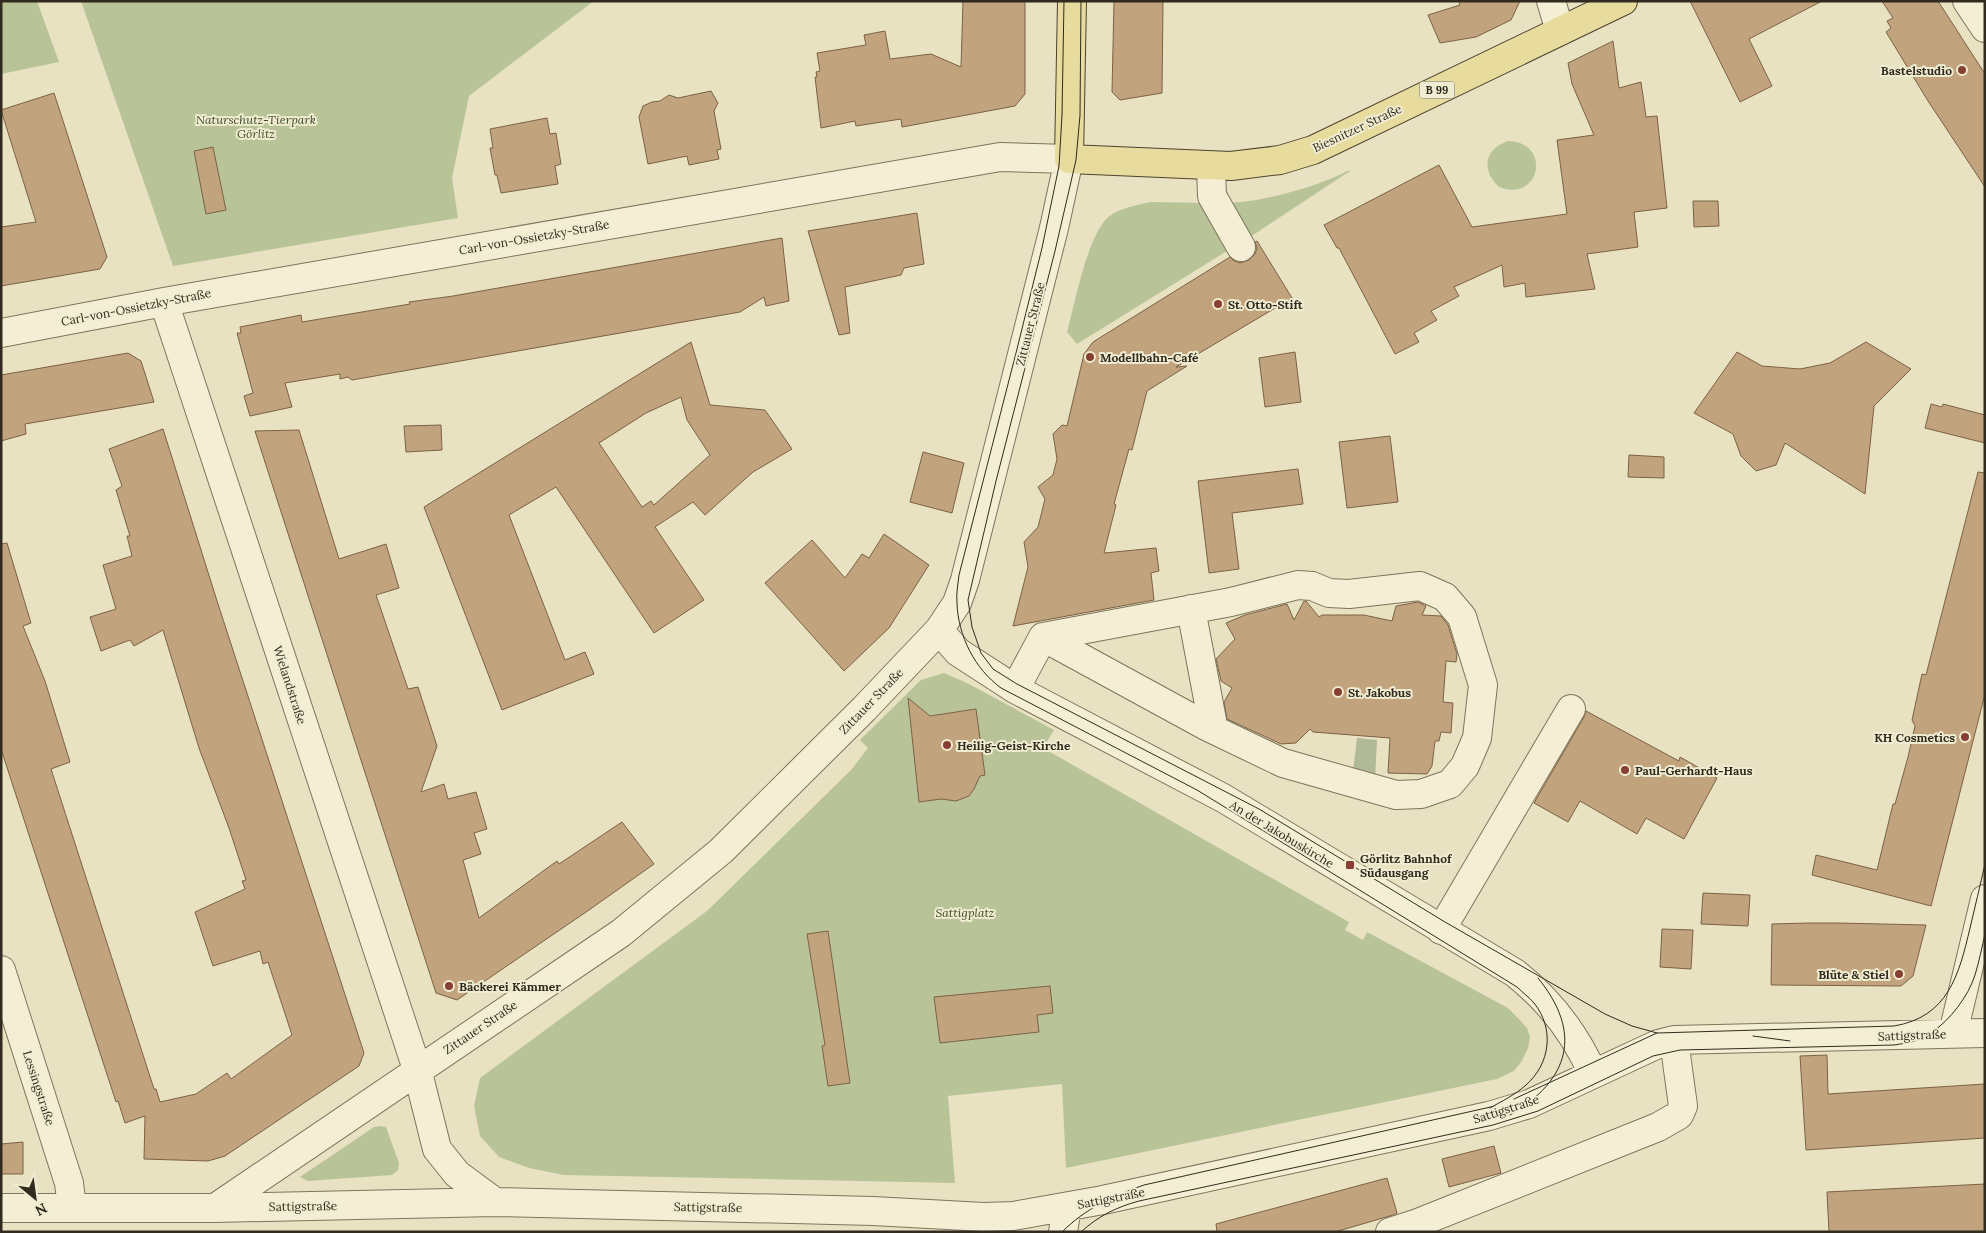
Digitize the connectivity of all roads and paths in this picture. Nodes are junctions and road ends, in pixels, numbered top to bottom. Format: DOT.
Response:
graph roads {
  1 [pos="1072,1"];
  2 [pos="1551,1"];
  3 [pos="1623,1"];
  4 [pos="1967,1"];
  5 [pos="1985,28"];
  6 [pos="1560,31"];
  7 [pos="1069,159"];
  8 [pos="1211,167"];
  9 [pos="1242,247"];
  10 [pos="164,302"];
  11 [pos="1,333"];
  12 [pos="1192,609"];
  13 [pos="938,630"];
  14 [pos="1043,637"];
  15 [pos="1015,690"];
  16 [pos="1571,709"];
  17 [pos="1208,727"];
  18 [pos="1985,899"];
  19 [pos="1441,930"];
  20 [pos="1,970"];
  21 [pos="1953,1033"];
  22 [pos="1985,1033"];
  23 [pos="1674,1040"];
  24 [pos="417,1069"];
  25 [pos="1593,1074"];
  26 [pos="495,1202"];
  27 [pos="1,1208"];
  28 [pos="72,1208"];
  29 [pos="215,1208"];
  30 [pos="1065,1219"];
  31 [pos="990,1224"];
  32 [pos="1390,1232"];
  1 -- 7 [label="main road, Zittauer Straße"];
  2 -- 6 [label="street"];
  3 -- 6 [label="main road, Biesnitzer Straße / B 99"];
  4 -- 5 [label="street"];
  6 -- 8 [label="main road, Biesnitzer Straße / B 99"];
  7 -- 8 [label="main road, Biesnitzer Straße / B 99"];
  7 -- 10 [label="street, Carl-von-Ossietzky-Straße"];
  7 -- 13 [label="street, Zittauer Straße"];
  8 -- 9 [label="street"];
  10 -- 11 [label="street, Carl-von-Ossietzky-Straße"];
  10 -- 24 [label="street, Wielandstraße"];
  12 -- 14 [label="street"];
  12 -- 17 [label="street"];
  12 -- 17 [label="street"];
  13 -- 15 [label="street, An der Jakobuskirche"];
  13 -- 24 [label="street, Zittauer Straße"];
  14 -- 15 [label="street"];
  14 -- 17 [label="street"];
  15 -- 19 [label="street, An der Jakobuskirche"];
  16 -- 19 [label="street"];
  18 -- 21 [label="street"];
  19 -- 25 [label="street, An der Jakobuskirche"];
  20 -- 28 [label="street, Lessingstraße"];
  21 -- 22 [label="street, Sattigstraße"];
  21 -- 23 [label="street, Sattigstraße"];
  23 -- 25 [label="street, Sattigstraße"];
  23 -- 32 [label="street"];
  24 -- 26 [label="street"];
  24 -- 29 [label="street"];
  25 -- 30 [label="street, Sattigstraße"];
  26 -- 29 [label="street, Sattigstraße"];
  26 -- 31 [label="street, Sattigstraße"];
  27 -- 28 [label="street, Sattigstraße"];
  28 -- 29 [label="street, Sattigstraße"];
  30 -- 31 [label="street, Sattigstraße"];
}
